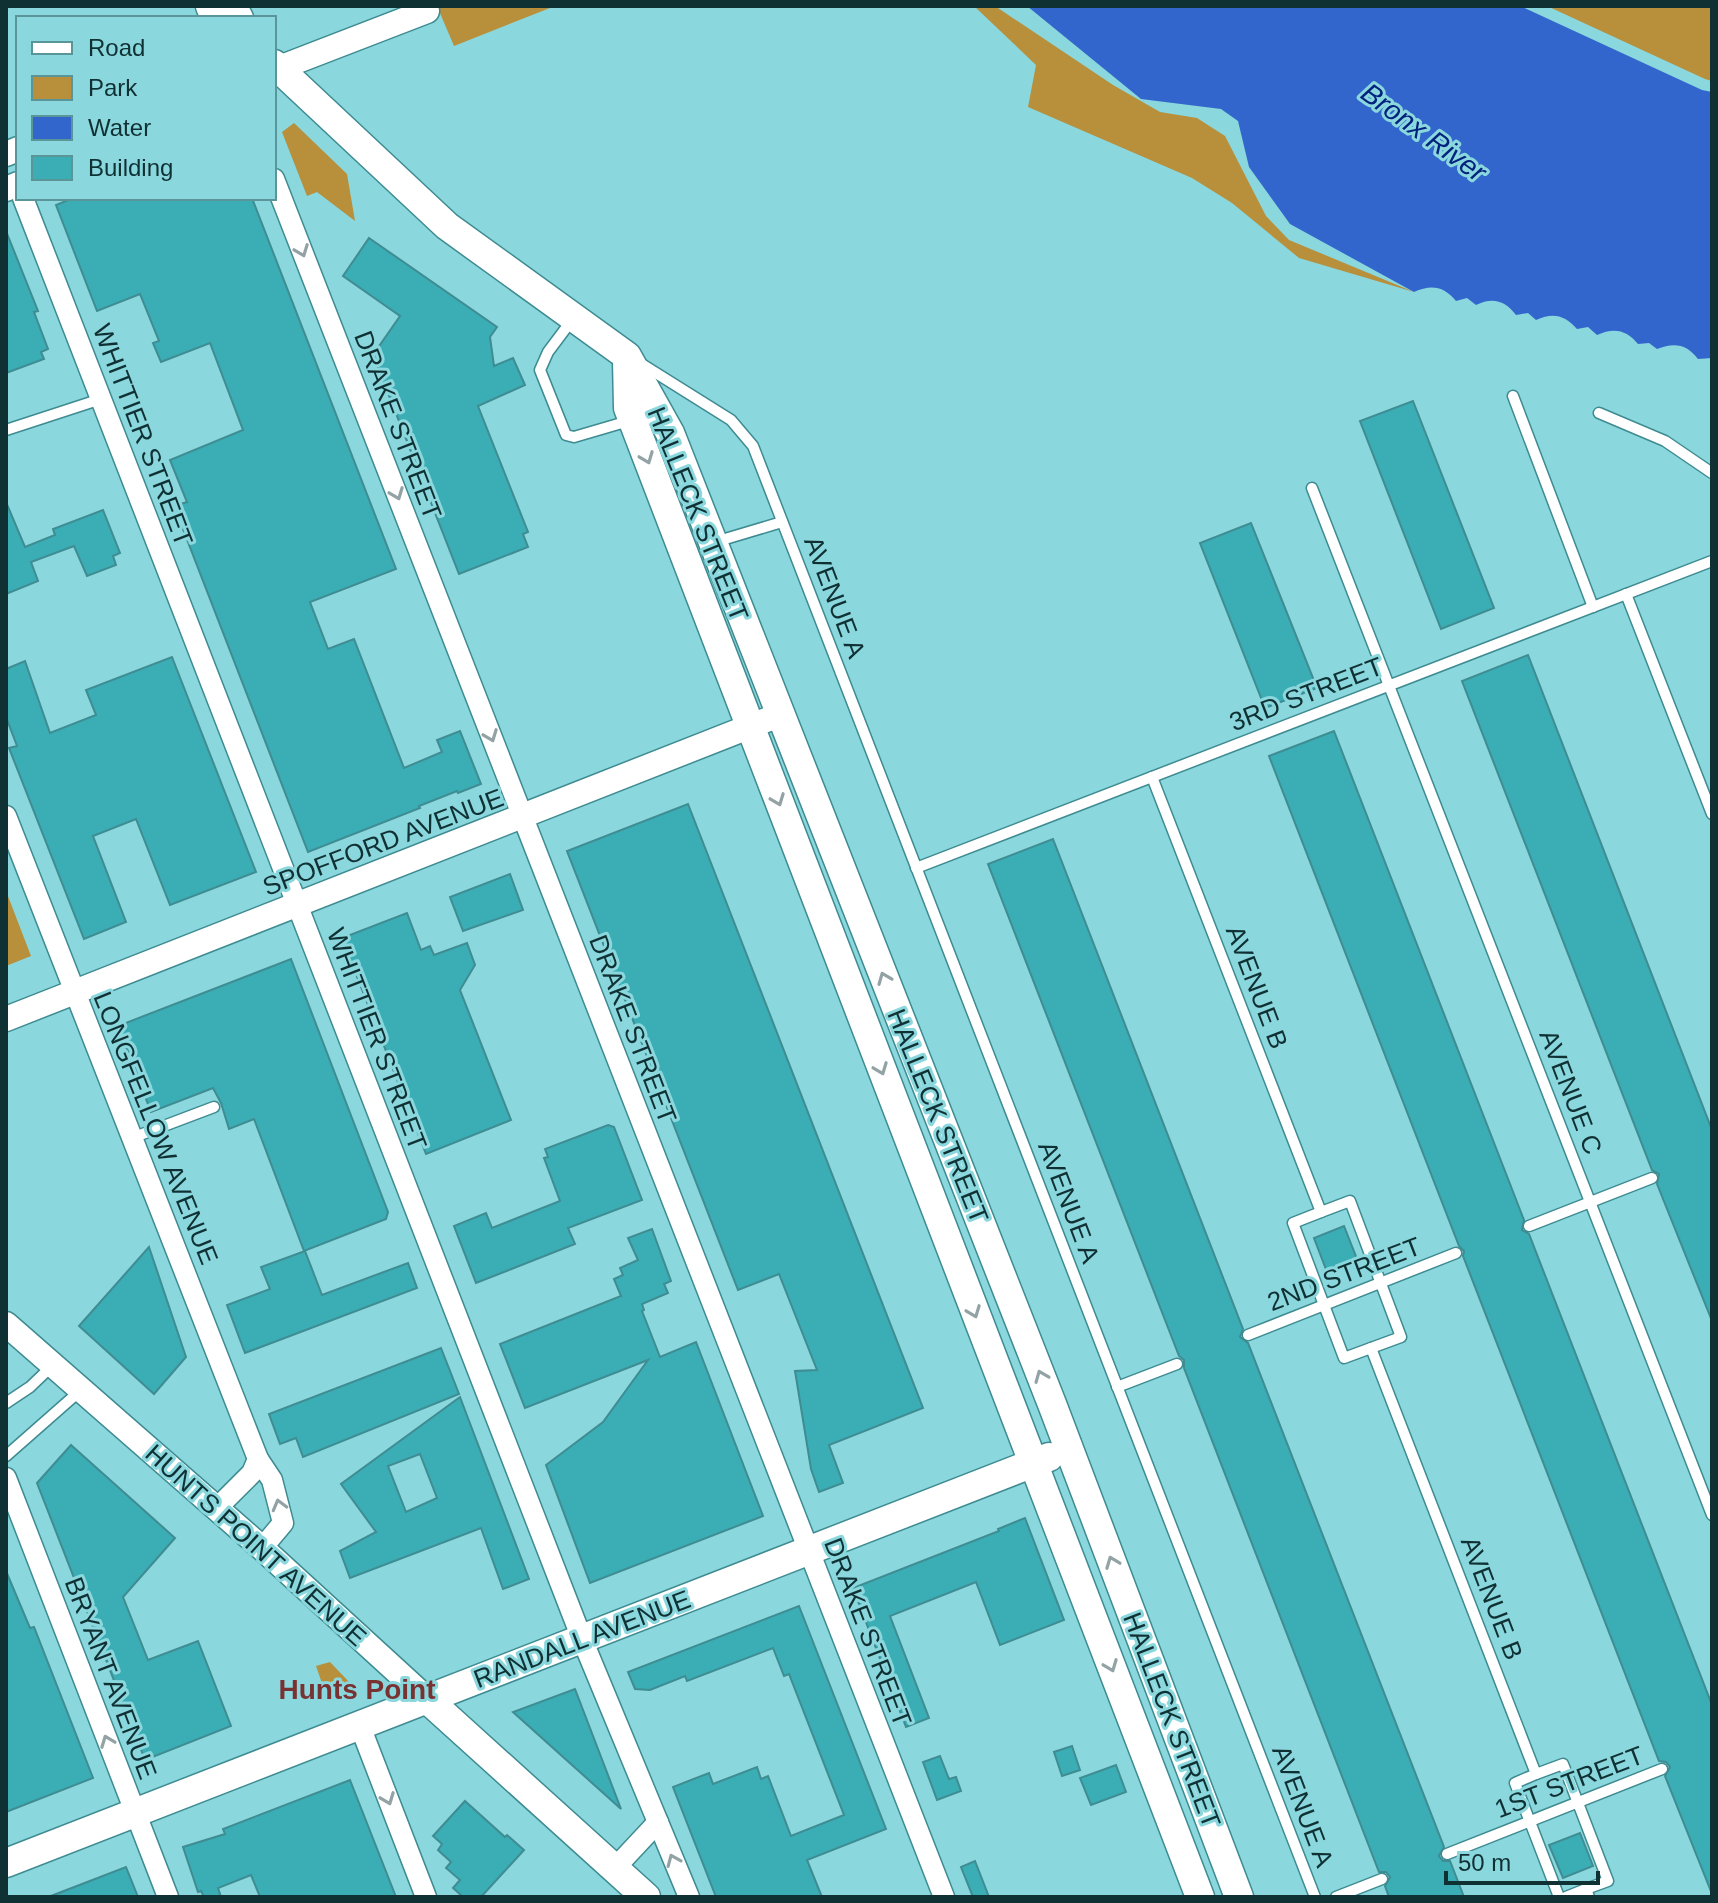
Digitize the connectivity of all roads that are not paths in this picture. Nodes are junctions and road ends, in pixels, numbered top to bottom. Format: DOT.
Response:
graph roads {
  1 [pos="427,11"];
  2 [pos="276,67"];
  3 [pos="276,68"];
  4 [pos="6,154"];
  5 [pos="16,179"];
  6 [pos="276,184"];
  7 [pos="24,200"];
  8 [pos="573,318"];
  9 [pos="627,356"];
  10 [pos="1513,396"];
  11 [pos="101,399"];
  12 [pos="1599,413"];
  13 [pos="632,420"];
  14 [pos="6,430"];
  15 [pos="1712,473"];
  16 [pos="1312,488"];
  17 [pos="782,522"];
  18 [pos="713,542"];
  19 [pos="1712,561"];
  20 [pos="1626,594"];
  21 [pos="1593,607"];
  22 [pos="1389,685"];
  23 [pos="779,715"];
  24 [pos="750,727"];
  25 [pos="1152,777"];
  26 [pos="1712,814"];
  27 [pos="6,816"];
  28 [pos="523,818"];
  29 [pos="916,868"];
  30 [pos="298,906"];
  31 [pos="74,992"];
  32 [pos="6,1019"];
  33 [pos="214,1107"];
  34 [pos="132,1138"];
  35 [pos="1652,1178"];
  36 [pos="1590,1202"];
  37 [pos="1321,1212"];
  38 [pos="1529,1226"];
  39 [pos="1456,1253"];
  40 [pos="1381,1282"];
  41 [pos="1324,1304"];
  42 [pos="6,1324"];
  43 [pos="1248,1335"];
  44 [pos="1371,1348"];
  45 [pos="1177,1364"];
  46 [pos="53,1365"];
  47 [pos="1117,1387"];
  48 [pos="81,1390"];
  49 [pos="6,1403"];
  50 [pos="1069,1449"];
  51 [pos="6,1456"];
  52 [pos="258,1459"];
  53 [pos="1033,1463"];
  54 [pos="6,1478"];
  55 [pos="217,1508"];
  56 [pos="1712,1515"];
  57 [pos="262,1548"];
  58 [pos="808,1551"];
  59 [pos="582,1639"];
  60 [pos="427,1699"];
  61 [pos="360,1726"];
  62 [pos="1662,1769"];
  63 [pos="1536,1774"];
  64 [pos="1577,1803"];
  65 [pos="135,1813"];
  66 [pos="1530,1821"];
  67 [pos="658,1822"];
  68 [pos="1447,1854"];
  69 [pos="6,1863"];
  70 [pos="615,1868"];
  71 [pos="1382,1879"];
  72 [pos="1587,1893"];
  73 [pos="168,1897"];
  74 [pos="426,1897"];
  75 [pos="646,1897"];
  76 [pos="689,1897"];
  77 [pos="944,1897"];
  78 [pos="1200,1897"];
  79 [pos="1239,1897"];
  80 [pos="1315,1897"];
  81 [pos="1336,1897"];
  82 [pos="1559,1897"];
  83 [pos="1566,1897"];
  1 -- 2 [label="street"];
  3 -- 8 [label="main road"];
  4 -- 5 [label="street"];
  6 -- 28 [label="street, DRAKE STREET, one-way"];
  7 -- 11 [label="street, WHITTIER STREET"];
  8 -- 9 [label="main road"];
  8 -- 13 [label="lane"];
  9 -- 13 [label="main road, HALLECK STREET"];
  9 -- 17 [label="lane, AVENUE A"];
  9 -- 18 [label="main road, HALLECK STREET"];
  10 -- 21 [label="lane"];
  11 -- 14 [label="lane"];
  11 -- 30 [label="street, WHITTIER STREET"];
  12 -- 15 [label="lane"];
  13 -- 24 [label="main road, HALLECK STREET, one-way"];
  16 -- 22 [label="lane, AVENUE C"];
  17 -- 18 [label="lane, AVENUE A"];
  17 -- 29 [label="lane, AVENUE A"];
  18 -- 23 [label="main road, HALLECK STREET"];
  19 -- 20 [label="lane, 3RD STREET"];
  20 -- 21 [label="lane, 3RD STREET"];
  20 -- 26 [label="lane"];
  21 -- 22 [label="lane, 3RD STREET"];
  22 -- 25 [label="lane, 3RD STREET"];
  22 -- 36 [label="lane, AVENUE C"];
  23 -- 24 [label="street, SPOFFORD AVENUE"];
  50 -- 23 [label="main road, HALLECK STREET, one-way"];
  24 -- 28 [label="street, SPOFFORD AVENUE"];
  24 -- 53 [label="main road, HALLECK STREET, one-way"];
  25 -- 29 [label="lane, 3RD STREET"];
  25 -- 37 [label="lane, AVENUE B"];
  27 -- 31 [label="street, LONGFELLOW AVENUE"];
  28 -- 30 [label="street, SPOFFORD AVENUE"];
  28 -- 58 [label="street, DRAKE STREET"];
  29 -- 47 [label="lane, AVENUE A"];
  30 -- 31 [label="street, SPOFFORD AVENUE"];
  30 -- 59 [label="street, WHITTIER STREET"];
  31 -- 32 [label="street, SPOFFORD AVENUE"];
  31 -- 34 [label="street, LONGFELLOW AVENUE"];
  33 -- 34 [label="lane"];
  34 -- 52 [label="street, LONGFELLOW AVENUE"];
  35 -- 36 [label="lane"];
  36 -- 38 [label="lane"];
  36 -- 56 [label="lane, AVENUE C"];
  37 -- 40 [label="lane"];
  37 -- 41 [label="lane"];
  39 -- 40 [label="lane, 2ND STREET"];
  40 -- 41 [label="lane, 2ND STREET"];
  40 -- 44 [label="lane"];
  41 -- 43 [label="lane, 2ND STREET"];
  41 -- 44 [label="lane"];
  42 -- 46 [label="street, HUNTS POINT AVENUE"];
  44 -- 63 [label="lane, AVENUE B"];
  45 -- 47 [label="lane"];
  46 -- 48 [label="street, HUNTS POINT AVENUE"];
  46 -- 49 [label="lane"];
  47 -- 80 [label="lane, AVENUE A"];
  48 -- 51 [label="lane"];
  48 -- 55 [label="street, HUNTS POINT AVENUE"];
  50 -- 53 [label="main road, RANDALL AVENUE"];
  79 -- 50 [label="main road, HALLECK STREET, one-way"];
  52 -- 55 [label="street"];
  57 -- 52 [label="street, LONGFELLOW AVENUE, one-way"];
  53 -- 58 [label="main road, RANDALL AVENUE"];
  53 -- 78 [label="main road, HALLECK STREET, one-way"];
  65 -- 54 [label="street, BRYANT AVENUE, one-way"];
  55 -- 57 [label="street, HUNTS POINT AVENUE"];
  57 -- 60 [label="street, HUNTS POINT AVENUE"];
  58 -- 59 [label="main road, RANDALL AVENUE"];
  58 -- 77 [label="street, DRAKE STREET"];
  59 -- 60 [label="main road, RANDALL AVENUE"];
  59 -- 67 [label="street, WHITTIER STREET"];
  60 -- 61 [label="main road, RANDALL AVENUE"];
  60 -- 70 [label="main road, HUNTS POINT AVENUE"];
  61 -- 65 [label="main road, RANDALL AVENUE"];
  61 -- 74 [label="street, one-way"];
  62 -- 64 [label="lane, 1ST STREET"];
  63 -- 64 [label="lane"];
  63 -- 66 [label="lane"];
  64 -- 66 [label="lane, 1ST STREET"];
  64 -- 72 [label="lane"];
  65 -- 69 [label="main road, RANDALL AVENUE"];
  65 -- 73 [label="street, BRYANT AVENUE"];
  66 -- 68 [label="lane, 1ST STREET"];
  66 -- 82 [label="lane"];
  67 -- 70 [label="street"];
  76 -- 67 [label="street, WHITTIER STREET, one-way"];
  70 -- 75 [label="main road, HUNTS POINT AVENUE"];
  71 -- 81 [label="lane"];
  72 -- 83 [label="lane"];
}
